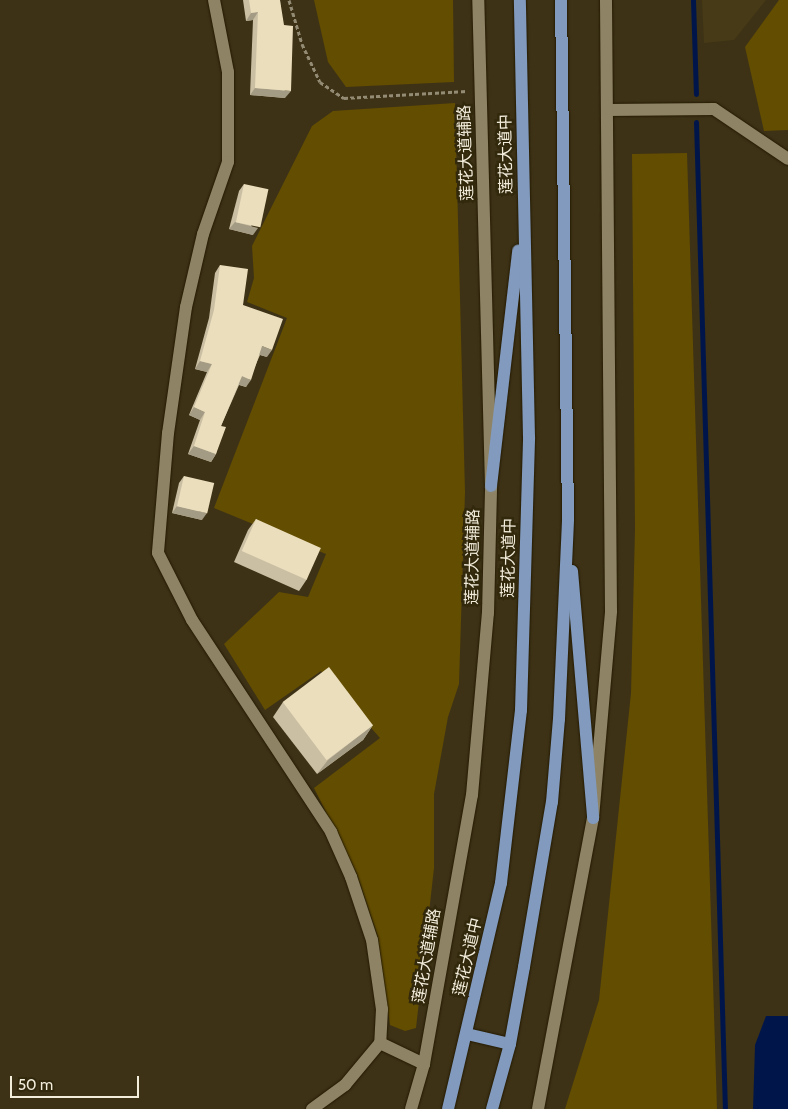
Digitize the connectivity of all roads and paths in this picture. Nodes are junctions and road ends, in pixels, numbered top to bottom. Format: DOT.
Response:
graph roads {
  1 [pos="214,0"];
  2 [pos="289,0"];
  3 [pos="478,0"];
  4 [pos="520,0"];
  5 [pos="561,0"];
  6 [pos="606,0"];
  7 [pos="480,90"];
  8 [pos="607,110"];
  9 [pos="788,159"];
  10 [pos="524,204"];
  11 [pos="491,486"];
  12 [pos="568,519"];
  13 [pos="593,818"];
  14 [pos="467,1034"];
  15 [pos="380,1044"];
  16 [pos="510,1044"];
  17 [pos="424,1064"];
  18 [pos="312,1109"];
  19 [pos="411,1109"];
  20 [pos="448,1109"];
  21 [pos="492,1109"];
  22 [pos="538,1109"];
  1 -- 15 [label="street"];
  2 -- 7 [label="path"];
  3 -- 7 [label="street, 莲花大道辅路"];
  4 -- 10 [label="main road, 莲花大道中"];
  5 -- 12 [label="main road"];
  6 -- 8 [label="street"];
  7 -- 11 [label="street, 莲花大道辅路"];
  8 -- 9 [label="street"];
  8 -- 13 [label="street"];
  10 -- 11 [label="main road"];
  10 -- 14 [label="main road, 莲花大道中"];
  11 -- 17 [label="street, 莲花大道辅路"];
  12 -- 13 [label="main road"];
  12 -- 16 [label="main road"];
  13 -- 22 [label="street"];
  14 -- 16 [label="main road"];
  14 -- 20 [label="main road, 莲花大道中"];
  15 -- 17 [label="street"];
  15 -- 18 [label="street"];
  16 -- 21 [label="main road"];
  17 -- 19 [label="street, 莲花大道辅路"];
}
